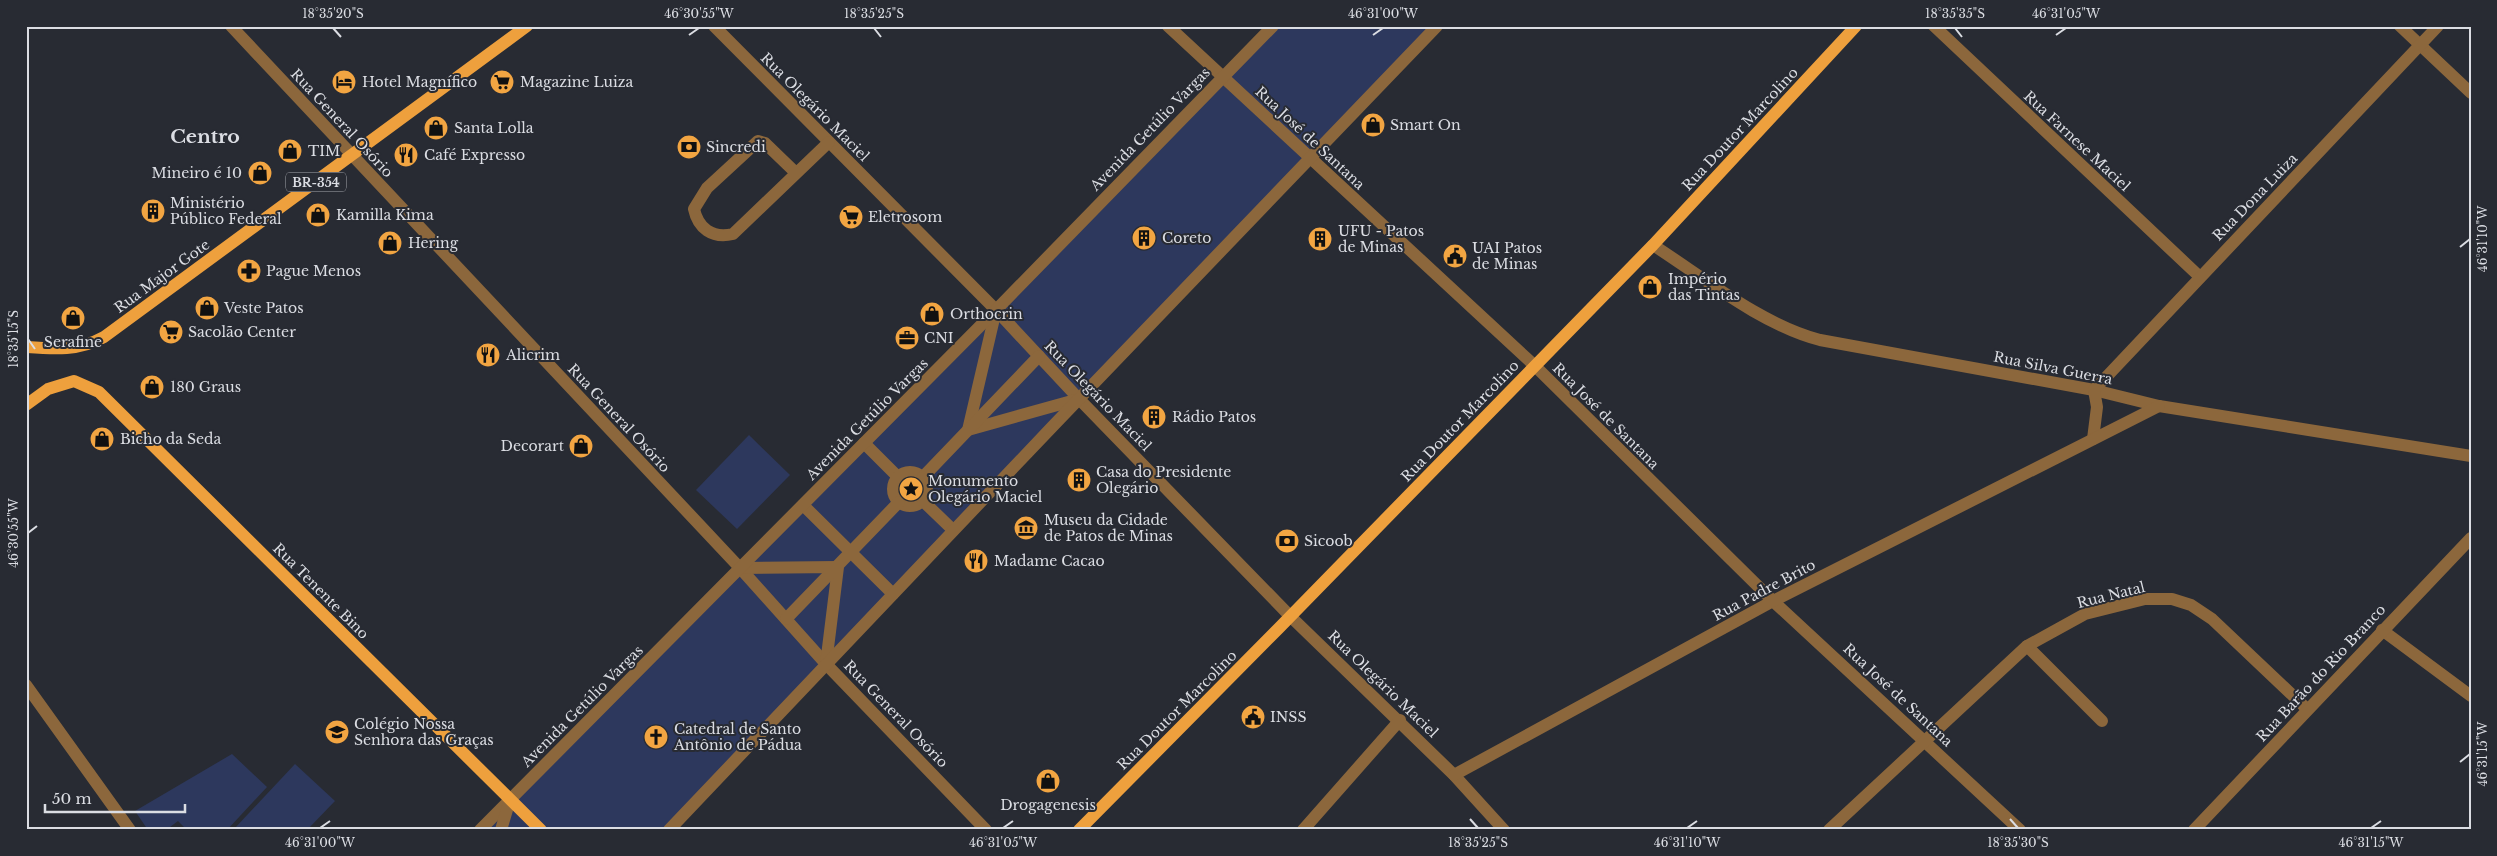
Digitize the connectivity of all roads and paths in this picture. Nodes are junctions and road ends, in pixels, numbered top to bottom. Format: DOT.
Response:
graph roads {
  1 [pos="231,26"];
  2 [pos="527,26"];
  3 [pos="714,26"];
  4 [pos="1168,26"];
  5 [pos="1273,26"];
  6 [pos="1437,26"];
  7 [pos="1856,26"];
  8 [pos="1934,26"];
  9 [pos="2400,26"];
  10 [pos="2438,26"];
  11 [pos="2420,45"];
  12 [pos="1222,77"];
  13 [pos="2471,93"];
  14 [pos="829,142"];
  15 [pos="352,156"];
  16 [pos="1310,158"];
  17 [pos="796,173"];
  18 [pos="1653,245"];
  19 [pos="2200,277"];
  20 [pos="996,310"];
  21 [pos="26,347"];
  22 [pos="1039,356"];
  23 [pos="1535,366"];
  24 [pos="2094,390"];
  25 [pos="1079,399"];
  26 [pos="26,404"];
  27 [pos="2159,406"];
  28 [pos="968,430"];
  29 [pos="2093,439"];
  30 [pos="864,443"];
  31 [pos="2471,456"];
  32 [pos="898,477"];
  33 [pos="922,477"];
  34 [pos="923,501"];
  35 [pos="899,502"];
  36 [pos="803,505"];
  37 [pos="953,530"];
  38 [pos="2471,538"];
  39 [pos="851,553"];
  40 [pos="838,567"];
  41 [pos="740,568"];
  42 [pos="892,594"];
  43 [pos="1774,601"];
  44 [pos="1290,616"];
  45 [pos="786,618"];
  46 [pos="2382,630"];
  47 [pos="2027,646"];
  48 [pos="826,664"];
  49 [pos="26,685"];
  50 [pos="2471,696"];
  51 [pos="2307,710"];
  52 [pos="1400,720"];
  53 [pos="2102,721"];
  54 [pos="1926,741"];
  55 [pos="1454,775"];
  56 [pos="510,800"];
  57 [pos="130,830"];
  58 [pos="480,830"];
  59 [pos="501,830"];
  60 [pos="541,830"];
  61 [pos="669,830"];
  62 [pos="986,830"];
  63 [pos="1079,830"];
  64 [pos="1303,830"];
  65 [pos="1504,830"];
  66 [pos="1830,830"];
  67 [pos="2020,830"];
  68 [pos="2194,830"];
  1 -- 15 [label="street, Rua General Osório"];
  2 -- 15 [label="main road, Rua Major Gote / BR-354"];
  3 -- 14 [label="street, Rua Olegário Maciel"];
  4 -- 12 [label="street, Rua José de Santana"];
  5 -- 12 [label="street, Avenida Getúlio Vargas"];
  6 -- 16 [label="street"];
  7 -- 18 [label="main road, Rua Doutor Marcolino"];
  8 -- 19 [label="street, Rua Farnese Maciel"];
  9 -- 11 [label="street"];
  10 -- 11 [label="street, Rua Dona Luiza"];
  11 -- 13 [label="street"];
  11 -- 19 [label="street, Rua Dona Luiza"];
  12 -- 16 [label="street, Rua José de Santana"];
  12 -- 20 [label="street, Avenida Getúlio Vargas"];
  14 -- 17 [label="street"];
  14 -- 20 [label="street, Rua Olegário Maciel"];
  15 -- 21 [label="main road, Rua Major Gote / BR-354"];
  15 -- 41 [label="street, Rua General Osório"];
  16 -- 23 [label="street, Rua José de Santana"];
  16 -- 25 [label="street"];
  17 -- 17 [label="street"];
  18 -- 23 [label="main road, Rua Doutor Marcolino"];
  18 -- 24 [label="street, Rua Silva Guerra"];
  19 -- 24 [label="street, Rua Dona Luiza"];
  20 -- 22 [label="street, Rua Olegário Maciel"];
  20 -- 28 [label="street"];
  20 -- 30 [label="street, Avenida Getúlio Vargas"];
  22 -- 25 [label="street, Rua Olegário Maciel"];
  22 -- 28 [label="street"];
  23 -- 43 [label="street, Rua José de Santana"];
  23 -- 44 [label="main road, Rua Doutor Marcolino"];
  24 -- 27 [label="street, Rua Silva Guerra"];
  24 -- 29 [label="street"];
  25 -- 28 [label="street"];
  25 -- 37 [label="street"];
  25 -- 44 [label="street, Rua Olegário Maciel"];
  26 -- 56 [label="main road, Rua Tenente Bino"];
  27 -- 29 [label="street, Rua Padre Brito"];
  27 -- 31 [label="street, Rua Silva Guerra"];
  28 -- 33 [label="street"];
  29 -- 43 [label="street, Rua Padre Brito"];
  30 -- 32 [label="street"];
  30 -- 36 [label="street, Avenida Getúlio Vargas"];
  32 -- 33 [label="street"];
  32 -- 35 [label="street"];
  33 -- 34 [label="street"];
  34 -- 35 [label="street"];
  34 -- 37 [label="street"];
  35 -- 39 [label="street"];
  36 -- 39 [label="street"];
  36 -- 41 [label="street, Avenida Getúlio Vargas"];
  37 -- 42 [label="street"];
  38 -- 46 [label="street, Rua Barão do Rio Branco"];
  39 -- 40 [label="street"];
  39 -- 42 [label="street"];
  40 -- 41 [label="street"];
  40 -- 45 [label="street"];
  40 -- 48 [label="street"];
  41 -- 45 [label="street, Rua General Osório"];
  41 -- 56 [label="street, Avenida Getúlio Vargas"];
  42 -- 48 [label="street"];
  43 -- 54 [label="street, Rua José de Santana"];
  43 -- 55 [label="street, Rua Padre Brito"];
  44 -- 52 [label="street, Rua Olegário Maciel"];
  44 -- 63 [label="main road, Rua Doutor Marcolino"];
  45 -- 48 [label="street, Rua General Osório"];
  46 -- 50 [label="street"];
  46 -- 51 [label="street, Rua Barão do Rio Branco"];
  47 -- 51 [label="street, Rua Natal"];
  47 -- 53 [label="street"];
  47 -- 54 [label="street, Rua Natal"];
  48 -- 61 [label="street"];
  48 -- 62 [label="street, Rua General Osório"];
  49 -- 57 [label="street"];
  51 -- 68 [label="street, Rua Barão do Rio Branco"];
  52 -- 55 [label="street, Rua Olegário Maciel"];
  52 -- 64 [label="street"];
  54 -- 66 [label="street, Rua Natal"];
  54 -- 67 [label="street, Rua José de Santana"];
  55 -- 65 [label="street, Rua Olegário Maciel"];
  56 -- 58 [label="street, Avenida Getúlio Vargas"];
  56 -- 59 [label="street"];
  56 -- 60 [label="main road, Rua Tenente Bino"];
}
